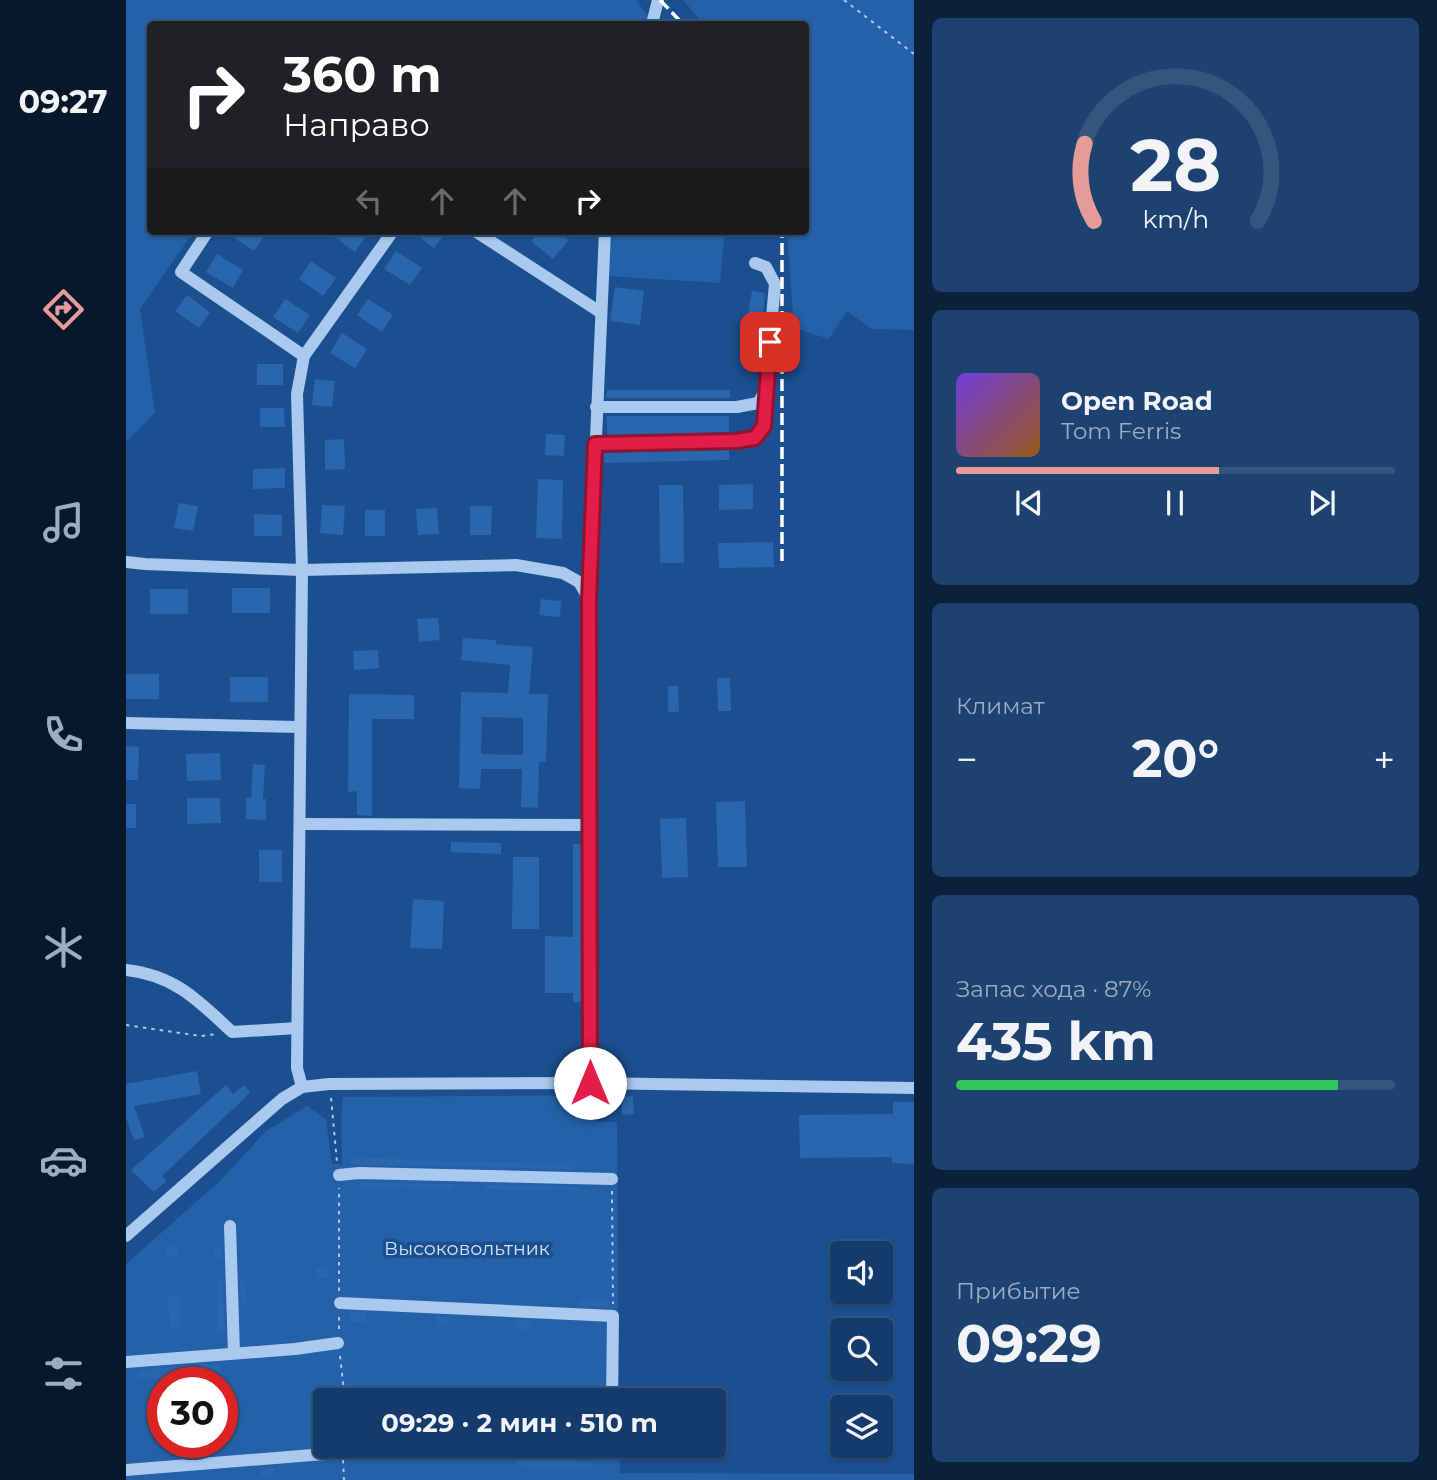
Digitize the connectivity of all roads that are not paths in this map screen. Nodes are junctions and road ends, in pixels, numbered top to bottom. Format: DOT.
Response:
graph roads {
  1 [pos="658,0"];
  2 [pos="653,21"];
  3 [pos="205,235"];
  4 [pos="390,235"];
  5 [pos="480,235"];
  6 [pos="605,235"];
  7 [pos="755,263"];
  8 [pos="600,313"];
  9 [pos="304,356"];
  10 [pos="765,392"];
  11 [pos="596,407"];
  12 [pos="595,444"];
  13 [pos="126,562"];
  14 [pos="302,570"];
  15 [pos="589,600"];
  16 [pos="126,723"];
  17 [pos="299,727"];
  18 [pos="300,824"];
  19 [pos="590,825"];
  20 [pos="126,970"];
  21 [pos="297,1028"];
  22 [pos="590,1083"];
  23 [pos="302,1087"];
  24 [pos="914,1088"];
  25 [pos="340,1175"];
  26 [pos="612,1179"];
  27 [pos="230,1226"];
  28 [pos="126,1236"];
  29 [pos="340,1303"];
  30 [pos="338,1343"];
  31 [pos="234,1353"];
  32 [pos="126,1362"];
  33 [pos="612,1388"];
  34 [pos="313,1455"];
  35 [pos="126,1470"];
  1 -- 2 [label="street"];
  3 -- 9 [label="street"];
  4 -- 9 [label="street"];
  5 -- 8 [label="street"];
  6 -- 8 [label="street"];
  7 -- 10 [label="street"];
  8 -- 11 [label="street"];
  9 -- 14 [label="street"];
  10 -- 11 [label="street"];
  10 -- 12 [label="street"];
  11 -- 12 [label="street"];
  12 -- 15 [label="street"];
  13 -- 14 [label="street"];
  14 -- 15 [label="street"];
  14 -- 17 [label="street"];
  15 -- 19 [label="street"];
  16 -- 17 [label="street"];
  17 -- 18 [label="street"];
  18 -- 19 [label="street"];
  18 -- 21 [label="street"];
  19 -- 22 [label="street"];
  20 -- 21 [label="street"];
  21 -- 23 [label="street"];
  22 -- 23 [label="street"];
  22 -- 24 [label="street"];
  23 -- 28 [label="street"];
  25 -- 26 [label="street"];
  27 -- 31 [label="street"];
  29 -- 33 [label="street"];
  30 -- 31 [label="street"];
  31 -- 32 [label="street"];
  34 -- 35 [label="street"];
}
